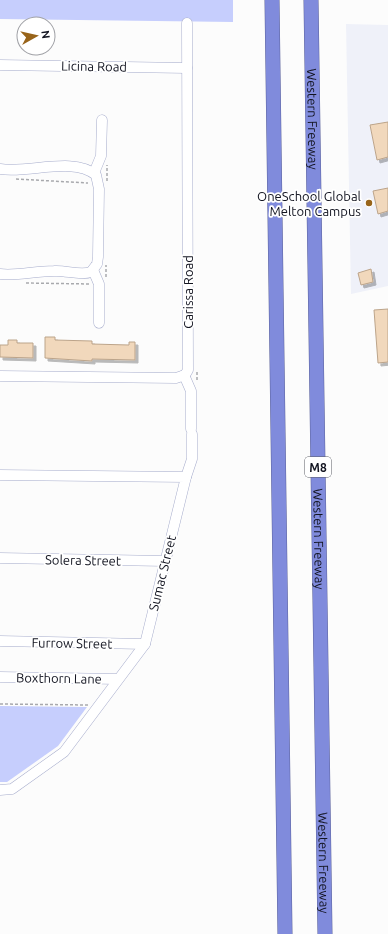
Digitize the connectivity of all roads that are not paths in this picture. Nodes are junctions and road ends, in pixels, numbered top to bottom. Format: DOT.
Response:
graph roads {
  1 [pos="272,0"];
  2 [pos="312,0"];
  3 [pos="187,23"];
  4 [pos="0,65"];
  5 [pos="187,68"];
  6 [pos="102,120"];
  7 [pos="0,169"];
  8 [pos="94,173"];
  9 [pos="93,270"];
  10 [pos="0,274"];
  11 [pos="99,323"];
  12 [pos="184,375"];
  13 [pos="0,376"];
  14 [pos="0,475"];
  15 [pos="186,477"];
  16 [pos="0,558"];
  17 [pos="165,560"];
  18 [pos="0,641"];
  19 [pos="145,644"];
  20 [pos="0,677"];
  21 [pos="118,679"];
  22 [pos="0,790"];
  23 [pos="285,934"];
  24 [pos="325,934"];
  1 -- 23 [label="highway"];
  2 -- 24 [label="highway, Western Freeway / M8"];
  3 -- 5 [label="street, Carissa Road"];
  4 -- 5 [label="street, Licina Road"];
  5 -- 12 [label="street, Carissa Road"];
  6 -- 8 [label="street"];
  7 -- 8 [label="street"];
  8 -- 9 [label="street"];
  9 -- 10 [label="street"];
  9 -- 11 [label="street"];
  12 -- 13 [label="street"];
  12 -- 15 [label="street, Sumac Street"];
  14 -- 15 [label="street"];
  15 -- 17 [label="street, Sumac Street"];
  16 -- 17 [label="street, Solera Street"];
  17 -- 19 [label="street, Sumac Street"];
  18 -- 19 [label="street, Furrow Street"];
  19 -- 21 [label="street, Sumac Street"];
  20 -- 21 [label="street, Boxthorn Lane"];
  21 -- 22 [label="street, Sumac Street"];
}
